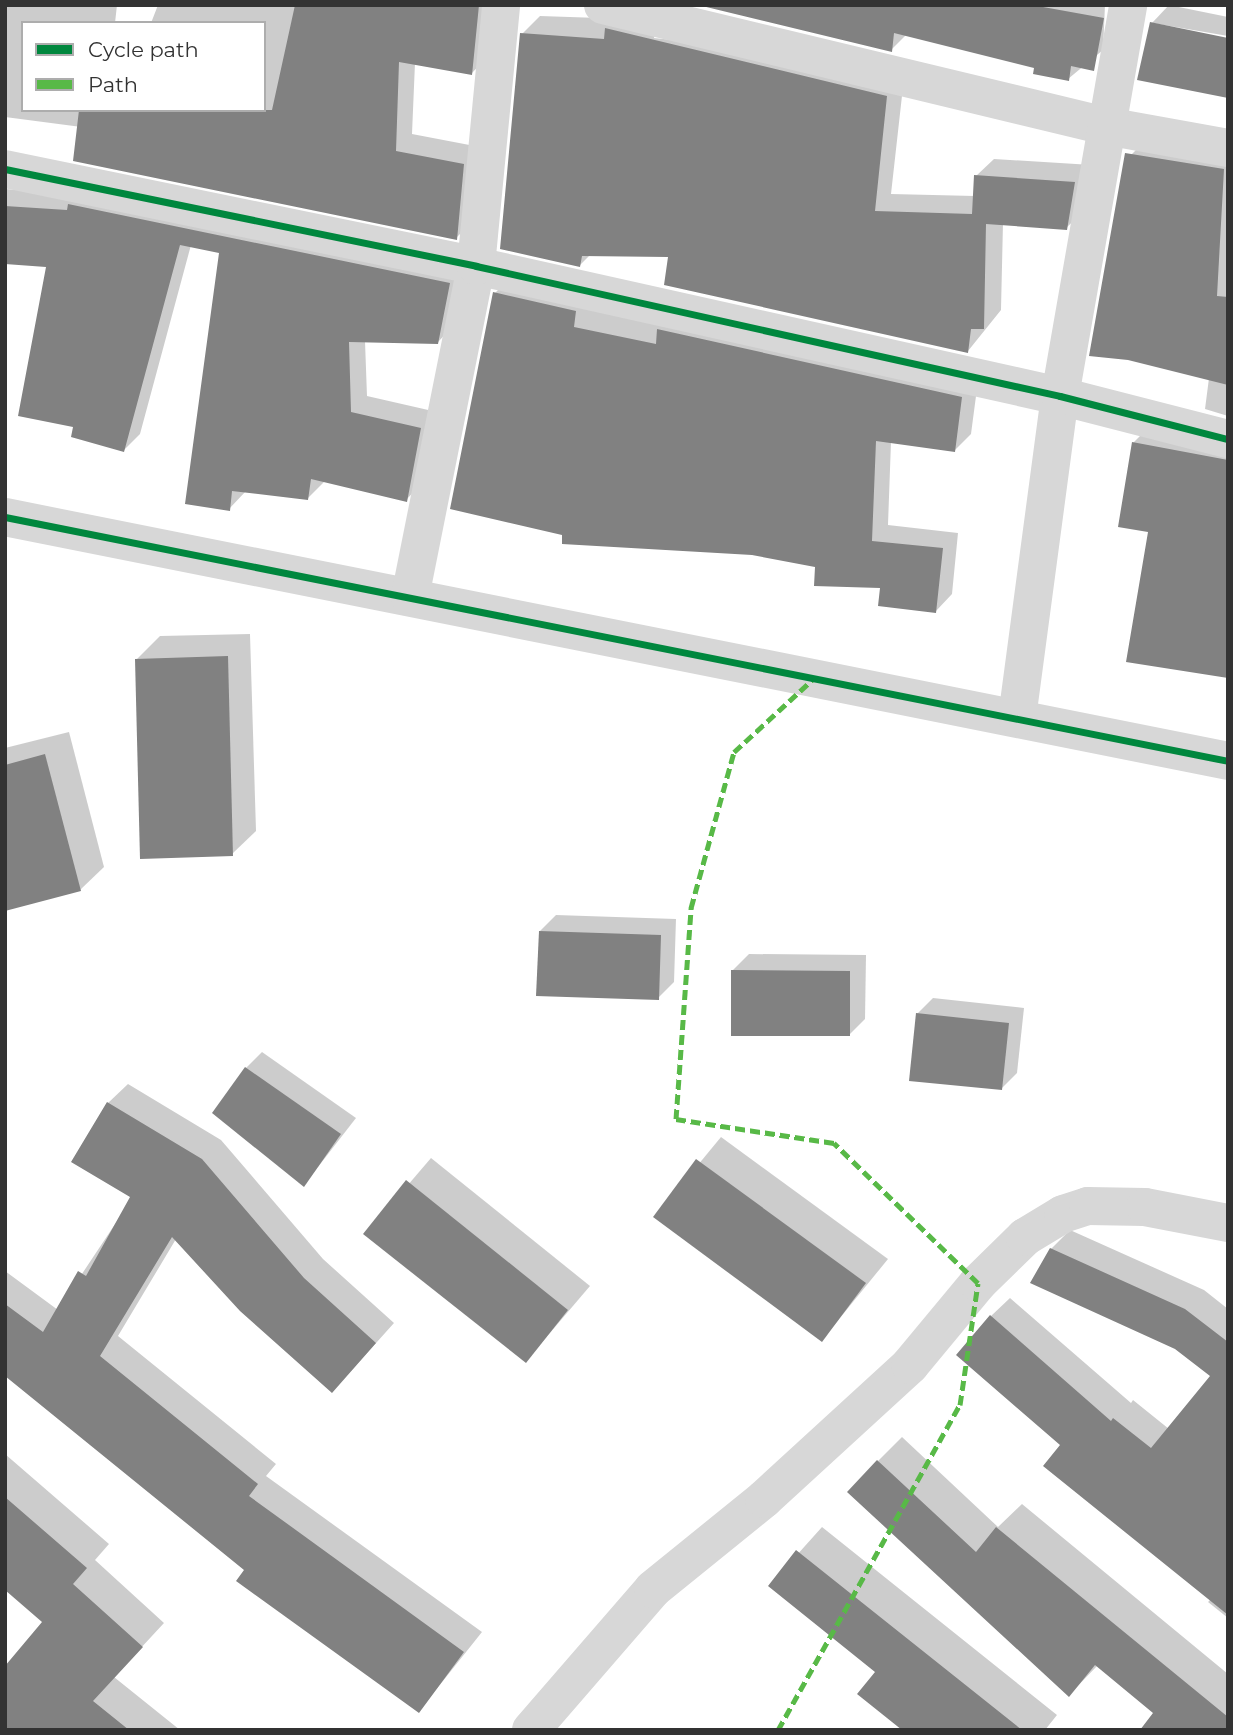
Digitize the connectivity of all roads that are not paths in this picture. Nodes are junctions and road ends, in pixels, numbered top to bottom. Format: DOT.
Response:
graph roads {
  1 [pos="501,5"];
  2 [pos="603,5"];
  3 [pos="1128,5"];
  4 [pos="1106,126"];
  5 [pos="1228,148"];
  6 [pos="5,169"];
  7 [pos="476,266"];
  8 [pos="1060,396"];
  9 [pos="1228,439"];
  10 [pos="5,517"];
  11 [pos="410,597"];
  12 [pos="1017,718"];
  13 [pos="1228,761"];
  14 [pos="1228,1223"];
  15 [pos="531,1730"];
  1 -- 7 [label="street"];
  2 -- 4 [label="street"];
  3 -- 4 [label="street"];
  4 -- 5 [label="street"];
  4 -- 8 [label="street"];
  6 -- 7 [label="street"];
  7 -- 8 [label="street"];
  7 -- 11 [label="street"];
  8 -- 9 [label="street"];
  8 -- 12 [label="street"];
  10 -- 11 [label="street"];
  11 -- 12 [label="street"];
  12 -- 13 [label="street"];
  14 -- 15 [label="street"];
}
